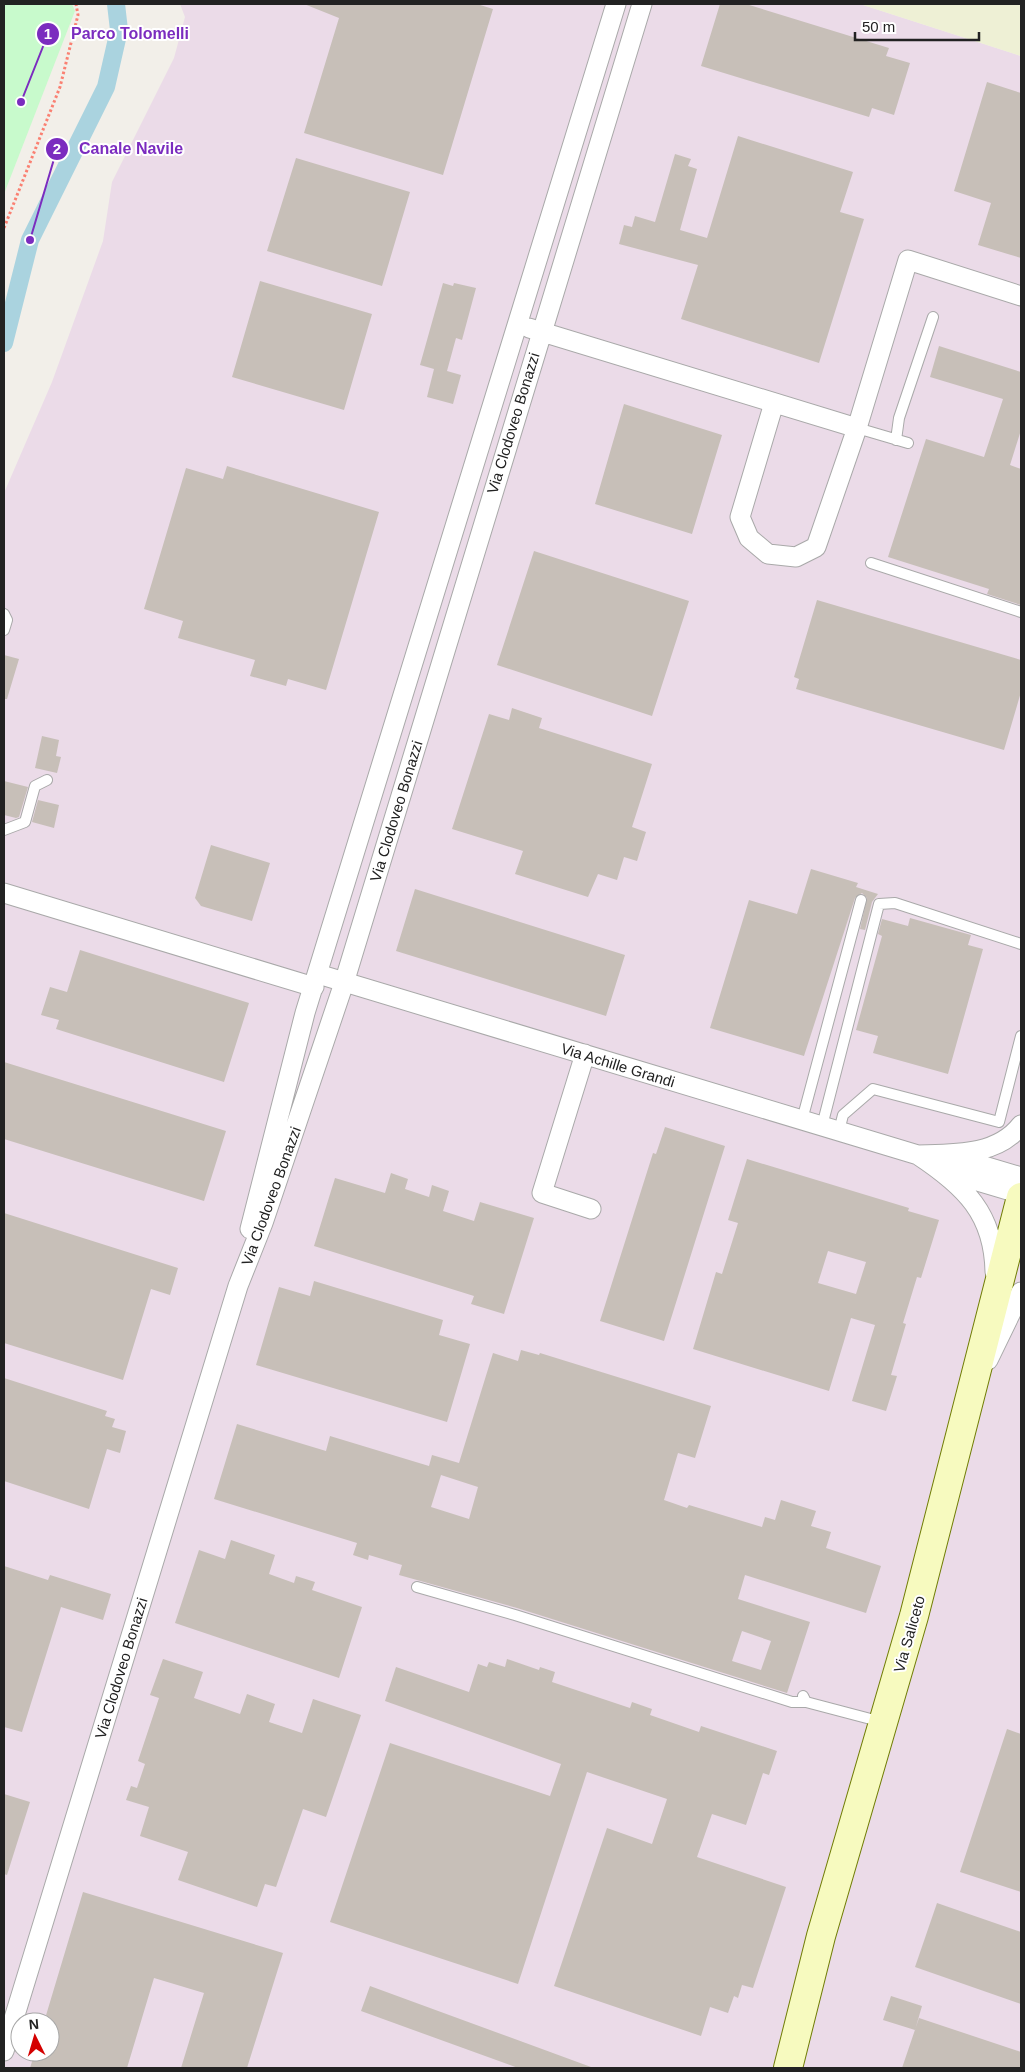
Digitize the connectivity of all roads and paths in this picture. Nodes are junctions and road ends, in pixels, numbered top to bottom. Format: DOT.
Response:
graph roads {
  1 [pos="76,4"];
  2 [pos="616,4"];
  3 [pos="642,4"];
  4 [pos="4,228"];
  5 [pos="1021,296"];
  6 [pos="933,317"];
  7 [pos="517,325"];
  8 [pos="541,332"];
  9 [pos="774,402"];
  10 [pos="857,428"];
  11 [pos="896,440"];
  12 [pos="908,443"];
  13 [pos="871,563"];
  14 [pos="1021,612"];
  15 [pos="4,614"];
  16 [pos="4,630"];
  17 [pos="47,780"];
  18 [pos="4,830"];
  19 [pos="4,893"];
  20 [pos="861,900"];
  21 [pos="1021,944"];
  22 [pos="316,980"];
  23 [pos="344,983"];
  24 [pos="1021,1036"];
  25 [pos="585,1054"];
  26 [pos="802,1120"];
  27 [pos="1021,1125"];
  28 [pos="831,1129"];
  29 [pos="943,1162"];
  30 [pos="1021,1177"];
  31 [pos="1021,1196"];
  32 [pos="591,1209"];
  33 [pos="238,1286"];
  34 [pos="1009,1294"];
  35 [pos="417,1587"];
  36 [pos="883,1723"];
  37 [pos="4,2051"];
  38 [pos="788,2068"];
  1 -- 4 [label="path"];
  2 -- 7 [label="street, Via Clodoveo Bonazzi"];
  3 -- 8 [label="street, Via Clodoveo Bonazzi"];
  5 -- 10 [label="street"];
  6 -- 11 [label="lane"];
  7 -- 8 [label="street, Via Clodoveo Bonazzi"];
  7 -- 22 [label="street, Via Clodoveo Bonazzi"];
  8 -- 9 [label="street, Via Clodoveo Bonazzi"];
  8 -- 23 [label="street, Via Clodoveo Bonazzi"];
  9 -- 10 [label="street, Via Clodoveo Bonazzi"];
  9 -- 10 [label="street"];
  10 -- 11 [label="lane"];
  11 -- 12 [label="lane"];
  13 -- 14 [label="lane"];
  15 -- 16 [label="lane"];
  17 -- 18 [label="lane"];
  19 -- 22 [label="street"];
  20 -- 26 [label="lane"];
  21 -- 28 [label="lane"];
  22 -- 23 [label="street, Via Achille Grandi"];
  22 -- 33 [label="street, Via Clodoveo Bonazzi"];
  23 -- 25 [label="street, Via Achille Grandi"];
  23 -- 33 [label="street, Via Clodoveo Bonazzi"];
  24 -- 28 [label="lane"];
  25 -- 26 [label="street, Via Achille Grandi"];
  25 -- 32 [label="street"];
  26 -- 28 [label="street, Via Achille Grandi"];
  27 -- 29 [label="street"];
  28 -- 29 [label="street, Via Achille Grandi"];
  29 -- 30 [label="street, Via Achille Grandi"];
  29 -- 31 [label="street, Via Achille Grandi"];
  29 -- 34 [label="street, Via Achille Grandi"];
  31 -- 34 [label="main road, Via Saliceto"];
  33 -- 37 [label="street, Via Clodoveo Bonazzi"];
  34 -- 36 [label="main road, Via Saliceto"];
  35 -- 36 [label="lane"];
  36 -- 38 [label="main road, Via Saliceto"];
}
